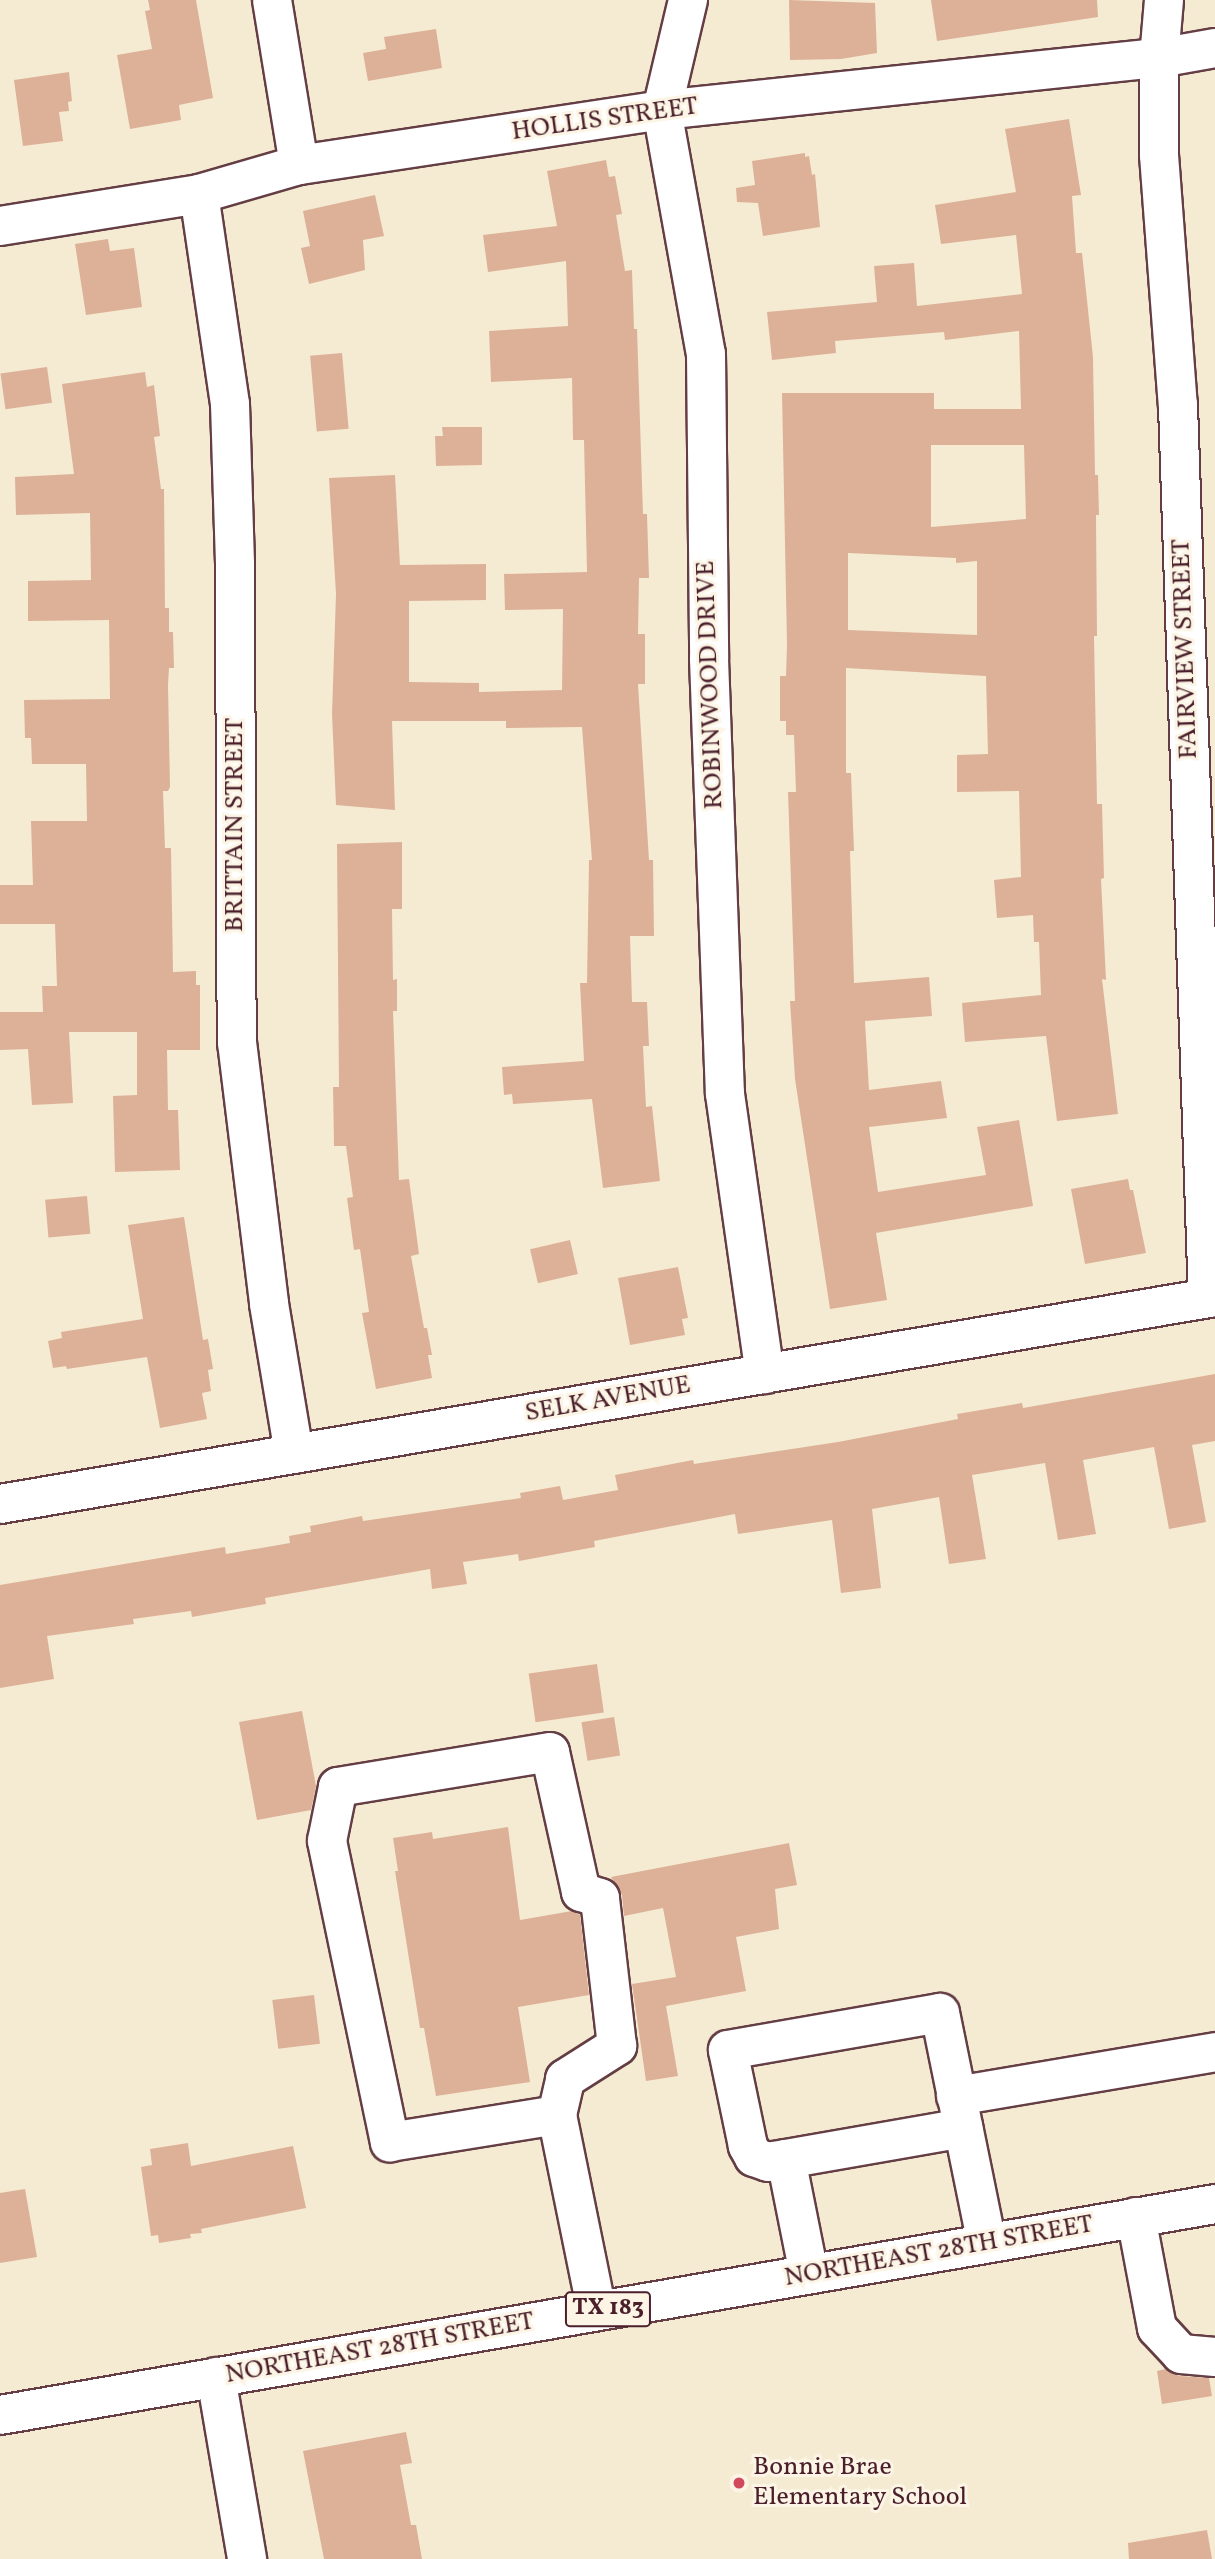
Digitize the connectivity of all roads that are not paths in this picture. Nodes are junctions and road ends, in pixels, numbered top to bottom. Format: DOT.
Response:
graph roads {
  1 [pos="272,0"];
  2 [pos="688,0"];
  3 [pos="1164,0"];
  4 [pos="1215,48"];
  5 [pos="1159,58"];
  6 [pos="662,110"];
  7 [pos="299,165"];
  8 [pos="199,194"];
  9 [pos="0,226"];
  10 [pos="1211,1297"];
  11 [pos="765,1374"];
  12 [pos="294,1454"];
  13 [pos="0,1504"];
  14 [pos="1215,2052"];
  15 [pos="959,2112"];
  16 [pos="557,2115"];
  17 [pos="786,2159"];
  18 [pos="1215,2203"];
  19 [pos="1136,2217"];
  20 [pos="987,2243"];
  21 [pos="809,2274"];
  22 [pos="597,2311"];
  23 [pos="1215,2357"];
  24 [pos="216,2377"];
  25 [pos="0,2415"];
  26 [pos="247,2559"];
  1 -- 7 [label="street"];
  2 -- 6 [label="street, ROBINWOOD DRIVE"];
  3 -- 5 [label="street, FAIRVIEW STREET"];
  4 -- 5 [label="street, HOLLIS STREET"];
  5 -- 6 [label="street, HOLLIS STREET"];
  5 -- 10 [label="street, FAIRVIEW STREET"];
  6 -- 7 [label="street, HOLLIS STREET"];
  6 -- 11 [label="street, ROBINWOOD DRIVE"];
  7 -- 8 [label="street, HOLLIS STREET"];
  8 -- 9 [label="street, HOLLIS STREET"];
  8 -- 12 [label="street, BRITTAIN STREET"];
  10 -- 11 [label="street, SELK AVENUE"];
  11 -- 12 [label="street, SELK AVENUE"];
  12 -- 13 [label="street, SELK AVENUE"];
  14 -- 15 [label="street"];
  15 -- 17 [label="street"];
  15 -- 17 [label="street"];
  15 -- 20 [label="street"];
  16 -- 16 [label="street"];
  16 -- 22 [label="street"];
  17 -- 21 [label="street"];
  18 -- 19 [label="street, NORTHEAST 28TH STREET / TX 183"];
  19 -- 20 [label="street, NORTHEAST 28TH STREET / TX 183"];
  19 -- 23 [label="street"];
  20 -- 21 [label="street, NORTHEAST 28TH STREET / TX 183"];
  21 -- 22 [label="street, NORTHEAST 28TH STREET / TX 183"];
  22 -- 24 [label="street, NORTHEAST 28TH STREET / TX 183"];
  24 -- 25 [label="street, NORTHEAST 28TH STREET / TX 183"];
  24 -- 26 [label="street"];
}
